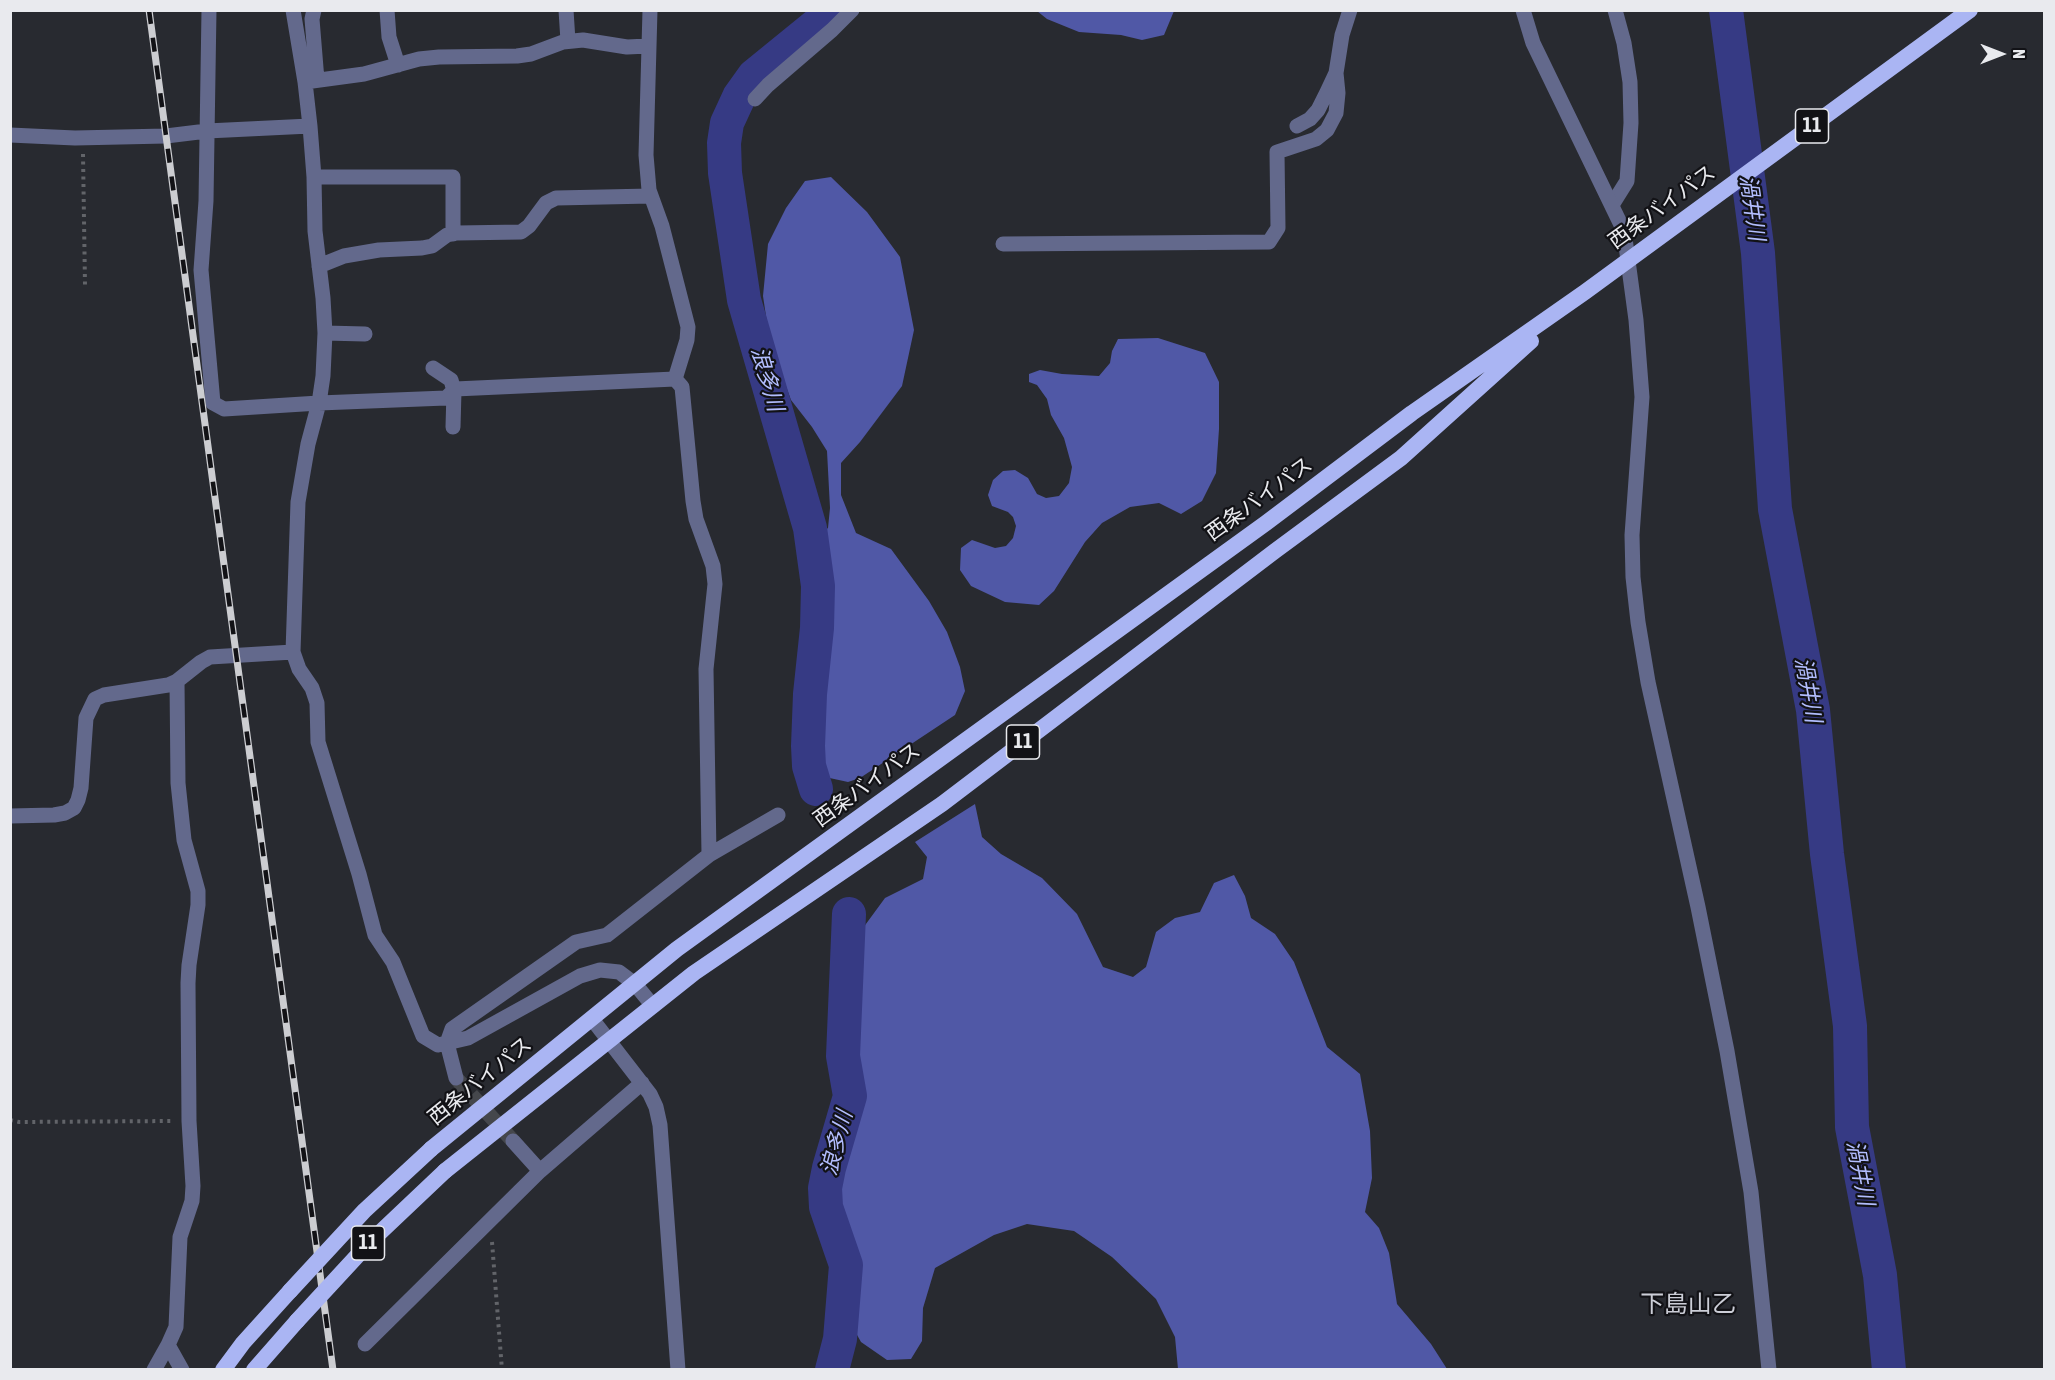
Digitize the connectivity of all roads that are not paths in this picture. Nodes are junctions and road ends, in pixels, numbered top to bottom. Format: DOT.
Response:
graph roads {
  1 [pos="209,10"];
  2 [pos="293,10"];
  3 [pos="314,10"];
  4 [pos="387,10"];
  5 [pos="566,10"];
  6 [pos="650,10"];
  7 [pos="852,10"];
  8 [pos="1350,10"];
  9 [pos="1523,10"];
  10 [pos="1615,10"];
  11 [pos="1970,10"];
  12 [pos="568,41"];
  13 [pos="648,46"];
  14 [pos="398,65"];
  15 [pos="1336,73"];
  16 [pos="311,81"];
  17 [pos="755,99"];
  18 [pos="310,126"];
  19 [pos="1297,126"];
  20 [pos="207,131"];
  21 [pos="10,135"];
  22 [pos="314,177"];
  23 [pos="651,196"];
  24 [pos="1612,205"];
  25 [pos="453,234"];
  26 [pos="1004,244"];
  27 [pos="1629,260"];
  28 [pos="319,266"];
  29 [pos="1585,292"];
  30 [pos="325,333"];
  31 [pos="365,334"];
  32 [pos="433,368"];
  33 [pos="675,379"];
  34 [pos="453,391"];
  35 [pos="319,403"];
  36 [pos="453,427"];
  37 [pos="293,652"];
  38 [pos="177,681"];
  39 [pos="778,815"];
  40 [pos="10,816"];
  41 [pos="709,855"];
  42 [pos="635,984"];
  43 [pos="652,1006"];
  44 [pos="592,1019"];
  45 [pos="610,1040"];
  46 [pos="447,1043"];
  47 [pos="456,1078"];
  48 [pos="642,1083"];
  49 [pos="513,1141"];
  50 [pos="540,1171"];
  51 [pos="365,1344"];
  52 [pos="168,1345"];
  53 [pos="154,1370"];
  54 [pos="182,1370"];
  55 [pos="223,1370"];
  56 [pos="254,1370"];
  57 [pos="678,1370"];
  58 [pos="1769,1370"];
  1 -- 20 [label="street"];
  2 -- 16 [label="street"];
  3 -- 16 [label="street"];
  4 -- 14 [label="street"];
  5 -- 12 [label="street"];
  6 -- 13 [label="street"];
  7 -- 17 [label="street"];
  8 -- 15 [label="street"];
  9 -- 24 [label="street"];
  10 -- 24 [label="street"];
  11 -- 27 [label="highway, 西条バイパス / 11"];
  12 -- 13 [label="street"];
  12 -- 14 [label="street"];
  13 -- 23 [label="street"];
  14 -- 16 [label="street"];
  15 -- 19 [label="street"];
  15 -- 26 [label="street"];
  16 -- 18 [label="street"];
  18 -- 20 [label="street"];
  18 -- 22 [label="street"];
  20 -- 21 [label="street"];
  20 -- 35 [label="street"];
  22 -- 25 [label="street"];
  22 -- 28 [label="street"];
  23 -- 25 [label="street"];
  23 -- 33 [label="street"];
  24 -- 27 [label="street"];
  25 -- 28 [label="street"];
  27 -- 29 [label="highway, 西条バイパス / 11"];
  27 -- 58 [label="street"];
  28 -- 30 [label="street"];
  29 -- 42 [label="highway, 西条バイパス / 11"];
  29 -- 43 [label="highway, 西条バイパス / 11"];
  30 -- 31 [label="street"];
  30 -- 35 [label="street"];
  32 -- 34 [label="street"];
  33 -- 34 [label="street"];
  33 -- 41 [label="street"];
  34 -- 35 [label="street"];
  34 -- 36 [label="street"];
  35 -- 37 [label="street"];
  37 -- 38 [label="street"];
  37 -- 46 [label="street"];
  38 -- 40 [label="street"];
  38 -- 52 [label="street"];
  39 -- 41 [label="street"];
  41 -- 46 [label="street"];
  42 -- 43 [label="street"];
  42 -- 44 [label="highway, 西条バイパス / 11"];
  42 -- 46 [label="street"];
  43 -- 45 [label="highway, 西条バイパス / 11"];
  44 -- 45 [label="street"];
  44 -- 55 [label="highway, 西条バイパス / 11, bridge"];
  45 -- 48 [label="street"];
  45 -- 56 [label="highway, 西条バイパス / 11, bridge"];
  46 -- 47 [label="street"];
  48 -- 50 [label="street"];
  48 -- 57 [label="street"];
  49 -- 50 [label="street"];
  50 -- 51 [label="street"];
  52 -- 53 [label="street"];
  52 -- 54 [label="street"];
}
